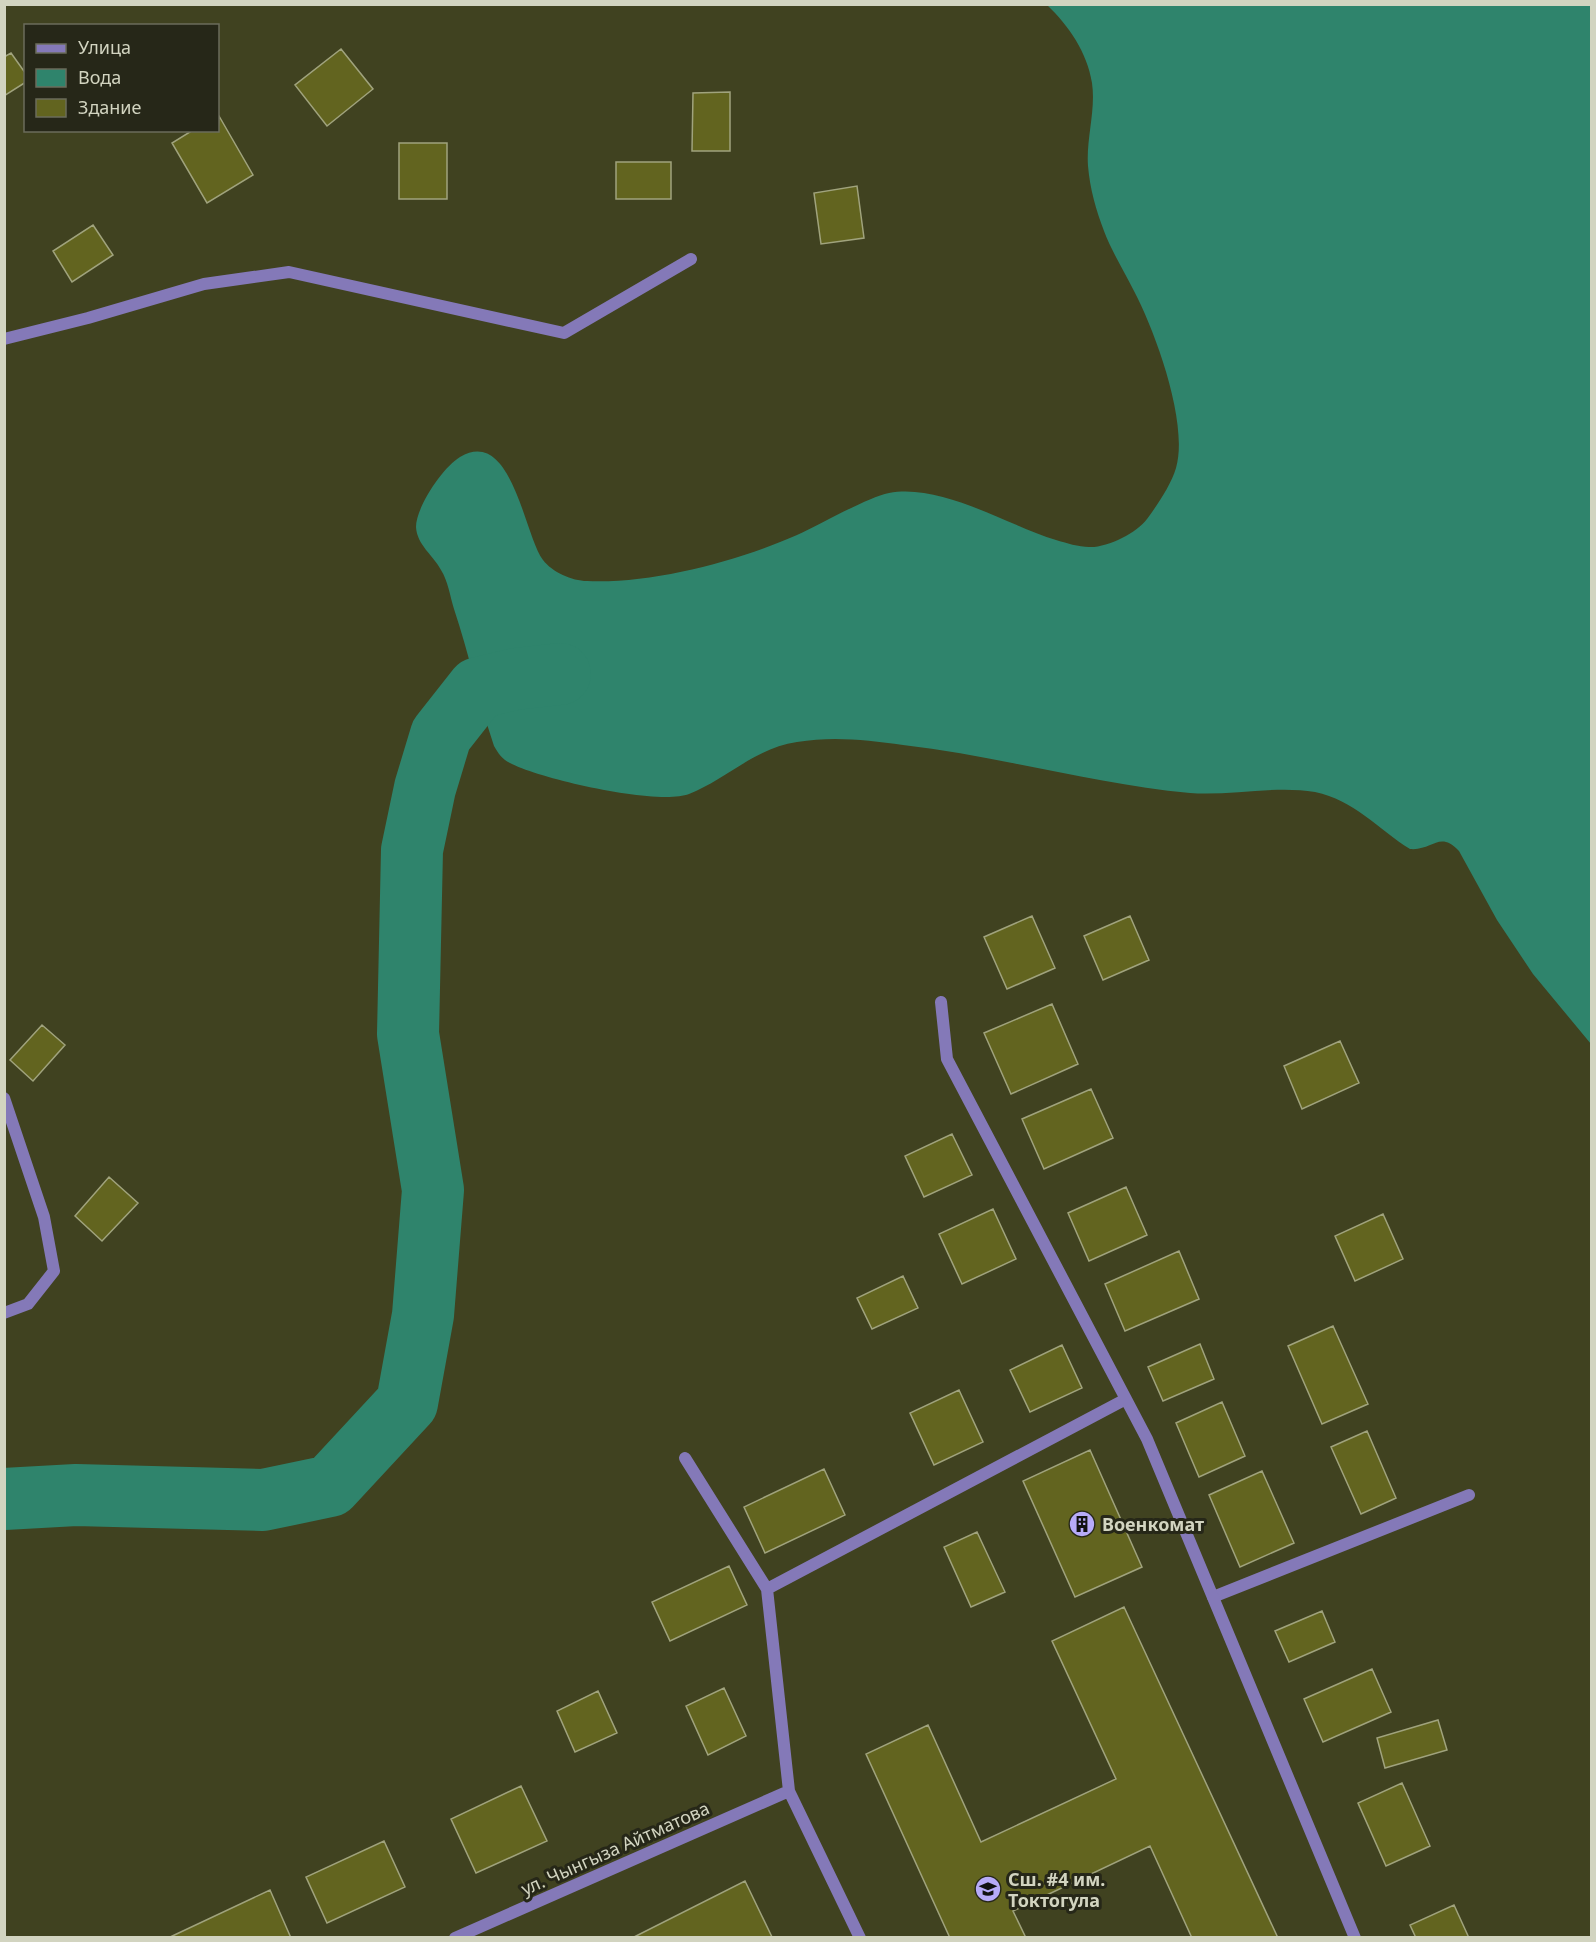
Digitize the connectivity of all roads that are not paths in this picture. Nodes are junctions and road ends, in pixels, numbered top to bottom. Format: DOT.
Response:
graph roads {
  1 [pos="691,259"];
  2 [pos="4,339"];
  3 [pos="941,1002"];
  4 [pos="4,1098"];
  5 [pos="4,1313"];
  6 [pos="1126,1399"];
  7 [pos="684,1458"];
  8 [pos="1469,1495"];
  9 [pos="767,1589"];
  10 [pos="1213,1597"];
  11 [pos="789,1791"];
  12 [pos="455,1938"];
  13 [pos="860,1938"];
  14 [pos="1355,1938"];
  1 -- 2 [label="street"];
  3 -- 6 [label="street"];
  4 -- 5 [label="street"];
  6 -- 9 [label="street"];
  6 -- 10 [label="street"];
  7 -- 9 [label="street"];
  8 -- 10 [label="street"];
  9 -- 11 [label="street"];
  10 -- 14 [label="street"];
  11 -- 12 [label="street, ул. Чынгыза Айтматова"];
  11 -- 13 [label="street"];
}
